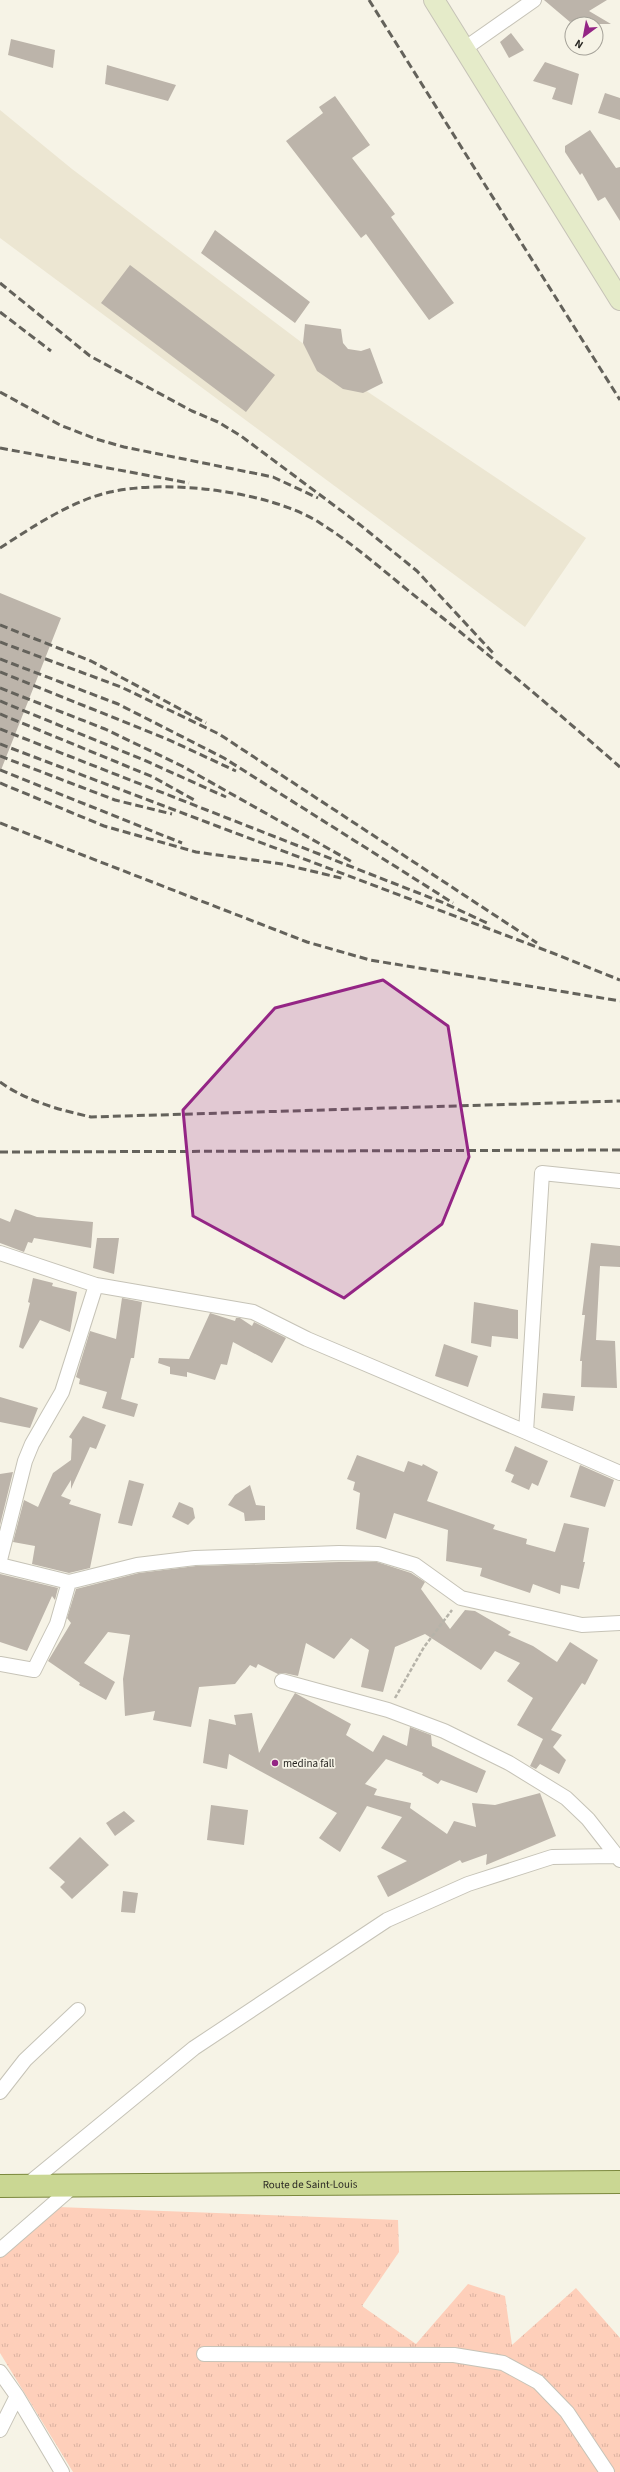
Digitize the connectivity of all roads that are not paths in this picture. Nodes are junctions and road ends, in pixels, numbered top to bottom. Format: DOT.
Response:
graph roads {
  1 [pos="434,0"];
  2 [pos="534,0"];
  3 [pos="517,5"];
  4 [pos="464,49"];
  5 [pos="620,300"];
  6 [pos="620,1180"];
  7 [pos="0,1253"];
  8 [pos="96,1285"];
  9 [pos="526,1432"];
  10 [pos="620,1473"];
  11 [pos="0,1560"];
  12 [pos="0,1565"];
  13 [pos="69,1582"];
  14 [pos="620,1623"];
  15 [pos="0,1664"];
  16 [pos="282,1681"];
  17 [pos="617,1858"];
  18 [pos="78,2010"];
  19 [pos="0,2092"];
  20 [pos="620,2182"];
  21 [pos="76,2184"];
  22 [pos="27,2185"];
  23 [pos="0,2186"];
  24 [pos="0,2250"];
  25 [pos="204,2354"];
  26 [pos="0,2372"];
  27 [pos="17,2396"];
  28 [pos="0,2430"];
  29 [pos="62,2472"];
  30 [pos="607,2472"];
  1 -- 4 [label="street"];
  2 -- 3 [label="street"];
  3 -- 4 [label="street"];
  4 -- 5 [label="street"];
  6 -- 9 [label="street"];
  7 -- 8 [label="street"];
  8 -- 9 [label="street"];
  8 -- 11 [label="street"];
  9 -- 10 [label="street"];
  12 -- 13 [label="street"];
  13 -- 14 [label="street"];
  13 -- 15 [label="street"];
  16 -- 17 [label="street"];
  17 -- 22 [label="street"];
  18 -- 19 [label="street"];
  20 -- 21 [label="main road, Route de Saint-Louis"];
  21 -- 22 [label="main road, Route de Saint-Louis"];
  21 -- 24 [label="street"];
  22 -- 23 [label="main road, Route de Saint-Louis"];
  25 -- 30 [label="street"];
  26 -- 27 [label="street"];
  27 -- 28 [label="street"];
  27 -- 29 [label="street"];
}
